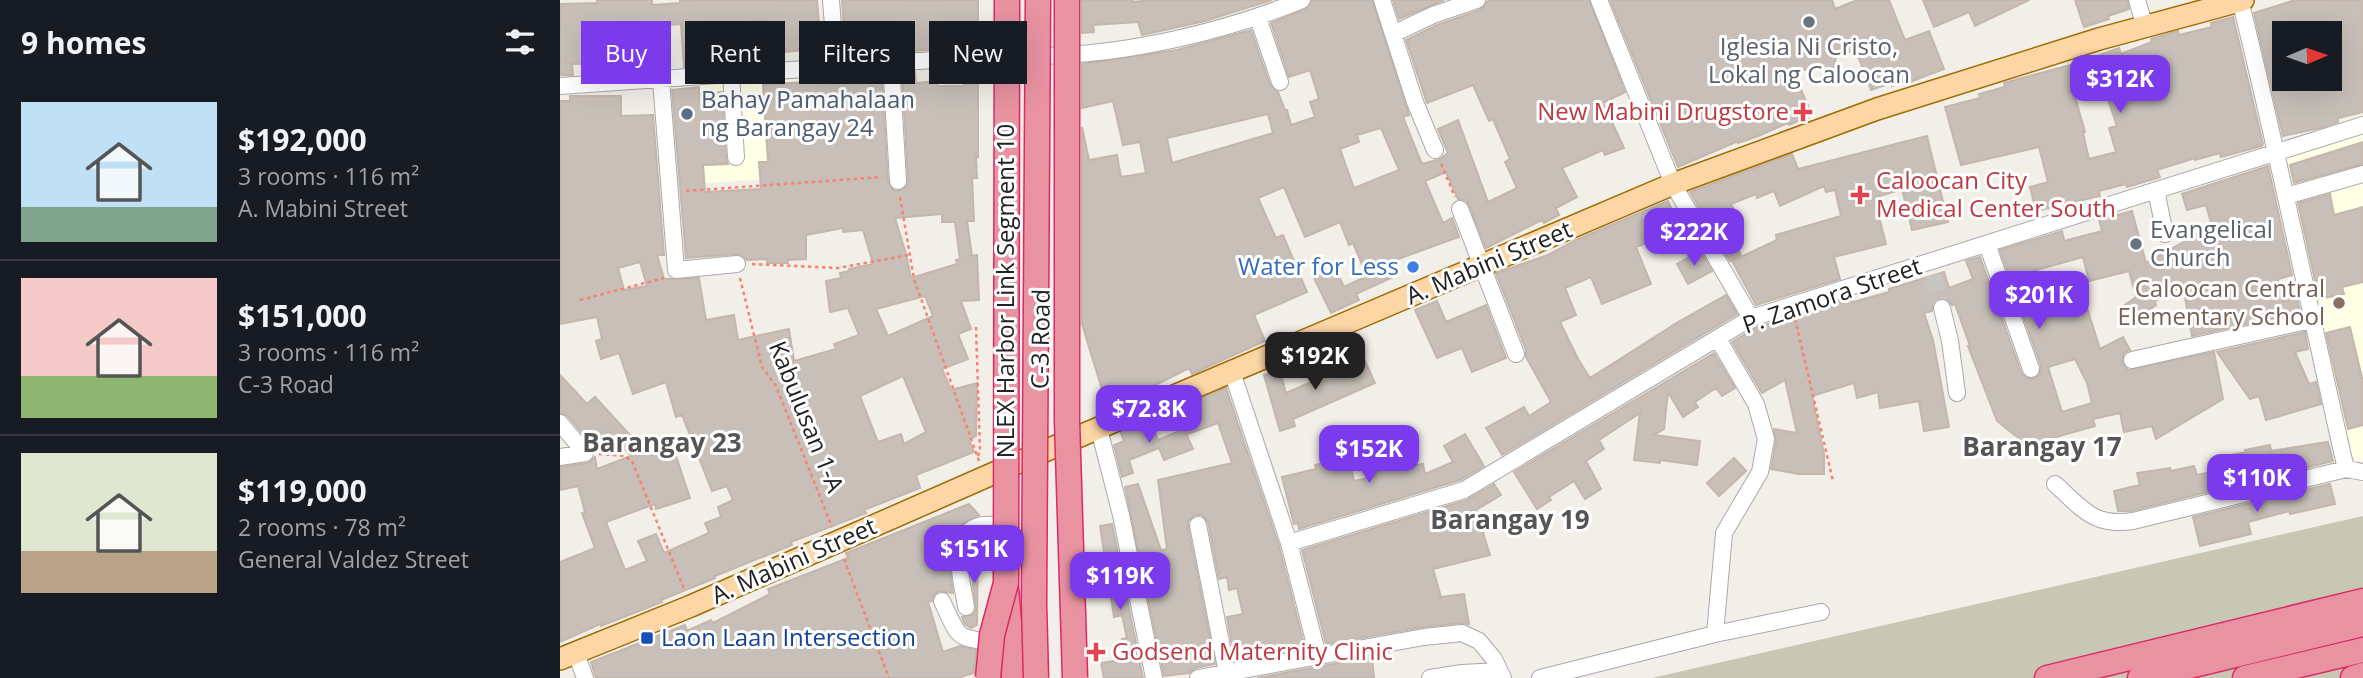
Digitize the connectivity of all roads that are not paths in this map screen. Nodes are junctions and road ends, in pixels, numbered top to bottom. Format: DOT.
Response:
graph roads {
  1 [pos="831,0"];
  2 [pos="1005,0"];
  3 [pos="1038,0"];
  4 [pos="1044,0"];
  5 [pos="1067,0"];
  6 [pos="1302,0"];
  7 [pos="1382,0"];
  8 [pos="1477,0"];
  9 [pos="1599,0"];
  10 [pos="2137,0"];
  11 [pos="2241,0"];
  12 [pos="1258,18"];
  13 [pos="833,21"];
  14 [pos="1005,21"];
  15 [pos="2145,27"];
  16 [pos="1393,34"];
  17 [pos="1044,56"];
  18 [pos="1280,82"];
  19 [pos="594,84"];
  20 [pos="661,84"];
  21 [pos="732,84"];
  22 [pos="892,84"];
  23 [pos="1005,84"];
  24 [pos="1006,84"];
  25 [pos="560,86"];
  26 [pos="2363,125"];
  27 [pos="1435,150"];
  28 [pos="2276,152"];
  29 [pos="736,157"];
  30 [pos="2363,174"];
  31 [pos="898,178"];
  32 [pos="1673,184"];
  33 [pos="2156,190"];
  34 [pos="2286,196"];
  35 [pos="1460,209"];
  36 [pos="2165,234"];
  37 [pos="1987,244"];
  38 [pos="737,264"];
  39 [pos="1481,266"];
  40 [pos="1942,308"];
  41 [pos="1751,318"];
  42 [pos="2311,320"];
  43 [pos="1717,339"];
  44 [pos="1516,354"];
  45 [pos="2133,360"];
  46 [pos="2031,369"];
  47 [pos="1233,372"];
  48 [pos="1957,393"];
  49 [pos="560,423"];
  50 [pos="1100,429"];
  51 [pos="1040,453"];
  52 [pos="560,457"];
  53 [pos="2346,469"];
  54 [pos="2363,472"];
  55 [pos="992,474"];
  56 [pos="2055,484"];
  57 [pos="1000,525"];
  58 [pos="1198,525"];
  59 [pos="1289,543"];
  60 [pos="1006,583"];
  61 [pos="942,601"];
  62 [pos="2363,601"];
  63 [pos="966,607"];
  64 [pos="1821,612"];
  65 [pos="2363,624"];
  66 [pos="1715,634"];
  67 [pos="1000,643"];
  68 [pos="2363,650"];
  69 [pos="568,656"];
  70 [pos="1318,656"];
  71 [pos="1285,671"];
  72 [pos="1501,674"];
  73 [pos="2363,675"];
  74 [pos="1227,676"];
  75 [pos="585,678"];
  76 [pos="988,678"];
  77 [pos="1000,678"];
  78 [pos="1014,678"];
  79 [pos="1036,678"];
  80 [pos="1075,678"];
  81 [pos="1154,678"];
  82 [pos="1198,678"];
  83 [pos="1430,678"];
  84 [pos="1540,678"];
  85 [pos="2047,678"];
  86 [pos="2140,678"];
  87 [pos="2245,678"];
  88 [pos="2353,678"];
  1 -- 13 [label="street"];
  2 -- 14 [label="highway, NLEX Harbor Link Segment 10, bridge"];
  3 -- 79 [label="highway, NLEX Harbor Link Segment 10, bridge"];
  4 -- 17 [label="main road, C-3 Road"];
  5 -- 80 [label="highway, bridge"];
  6 -- 12 [label="street"];
  7 -- 16 [label="street"];
  8 -- 16 [label="street"];
  9 -- 32 [label="street"];
  10 -- 15 [label="street"];
  11 -- 15 [label="main road, A. Mabini Street"];
  11 -- 28 [label="street"];
  12 -- 17 [label="street"];
  12 -- 18 [label="street"];
  15 -- 32 [label="main road, A. Mabini Street"];
  16 -- 27 [label="street"];
  17 -- 51 [label="main road, C-3 Road"];
  19 -- 25 [label="street"];
  20 -- 38 [label="street"];
  21 -- 29 [label="street"];
  22 -- 31 [label="street"];
  23 -- 55 [label="main road, C-3 Road"];
  24 -- 60 [label="highway, NLEX Harbor Link Segment 10, bridge"];
  26 -- 28 [label="street, P. Zamora Street"];
  28 -- 33 [label="street, P. Zamora Street"];
  28 -- 34 [label="street"];
  30 -- 34 [label="street"];
  32 -- 39 [label="main road, A. Mabini Street"];
  32 -- 41 [label="street"];
  33 -- 36 [label="street"];
  33 -- 37 [label="street, P. Zamora Street"];
  34 -- 42 [label="street"];
  35 -- 39 [label="street"];
  37 -- 41 [label="street, P. Zamora Street"];
  37 -- 46 [label="street"];
  39 -- 44 [label="street"];
  39 -- 47 [label="main road, A. Mabini Street"];
  40 -- 48 [label="street"];
  41 -- 43 [label="street, P. Zamora Street"];
  42 -- 45 [label="street"];
  42 -- 53 [label="street"];
  43 -- 59 [label="street, P. Zamora Street"];
  43 -- 66 [label="street"];
  47 -- 50 [label="main road, A. Mabini Street"];
  47 -- 59 [label="street"];
  49 -- 52 [label="street"];
  50 -- 51 [label="main road, A. Mabini Street"];
  50 -- 81 [label="street"];
  51 -- 55 [label="main road, A. Mabini Street"];
  51 -- 79 [label="main road, C-3 Road"];
  53 -- 54 [label="street"];
  53 -- 56 [label="street"];
  55 -- 57 [label="main road, C-3 Road"];
  55 -- 69 [label="main road, A. Mabini Street"];
  57 -- 63 [label="street"];
  57 -- 67 [label="main road, C-3 Road"];
  58 -- 74 [label="street"];
  59 -- 70 [label="street"];
  60 -- 76 [label="highway, bridge"];
  60 -- 78 [label="highway"];
  61 -- 67 [label="street"];
  62 -- 85 [label="highway"];
  64 -- 66 [label="street"];
  65 -- 86 [label="highway"];
  66 -- 84 [label="street"];
  67 -- 77 [label="main road, C-3 Road"];
  68 -- 87 [label="highway"];
  69 -- 75 [label="street"];
  70 -- 71 [label="street"];
  70 -- 72 [label="street"];
  71 -- 74 [label="street"];
  72 -- 83 [label="street"];
  73 -- 88 [label="highway"];
  74 -- 82 [label="street"];
}
